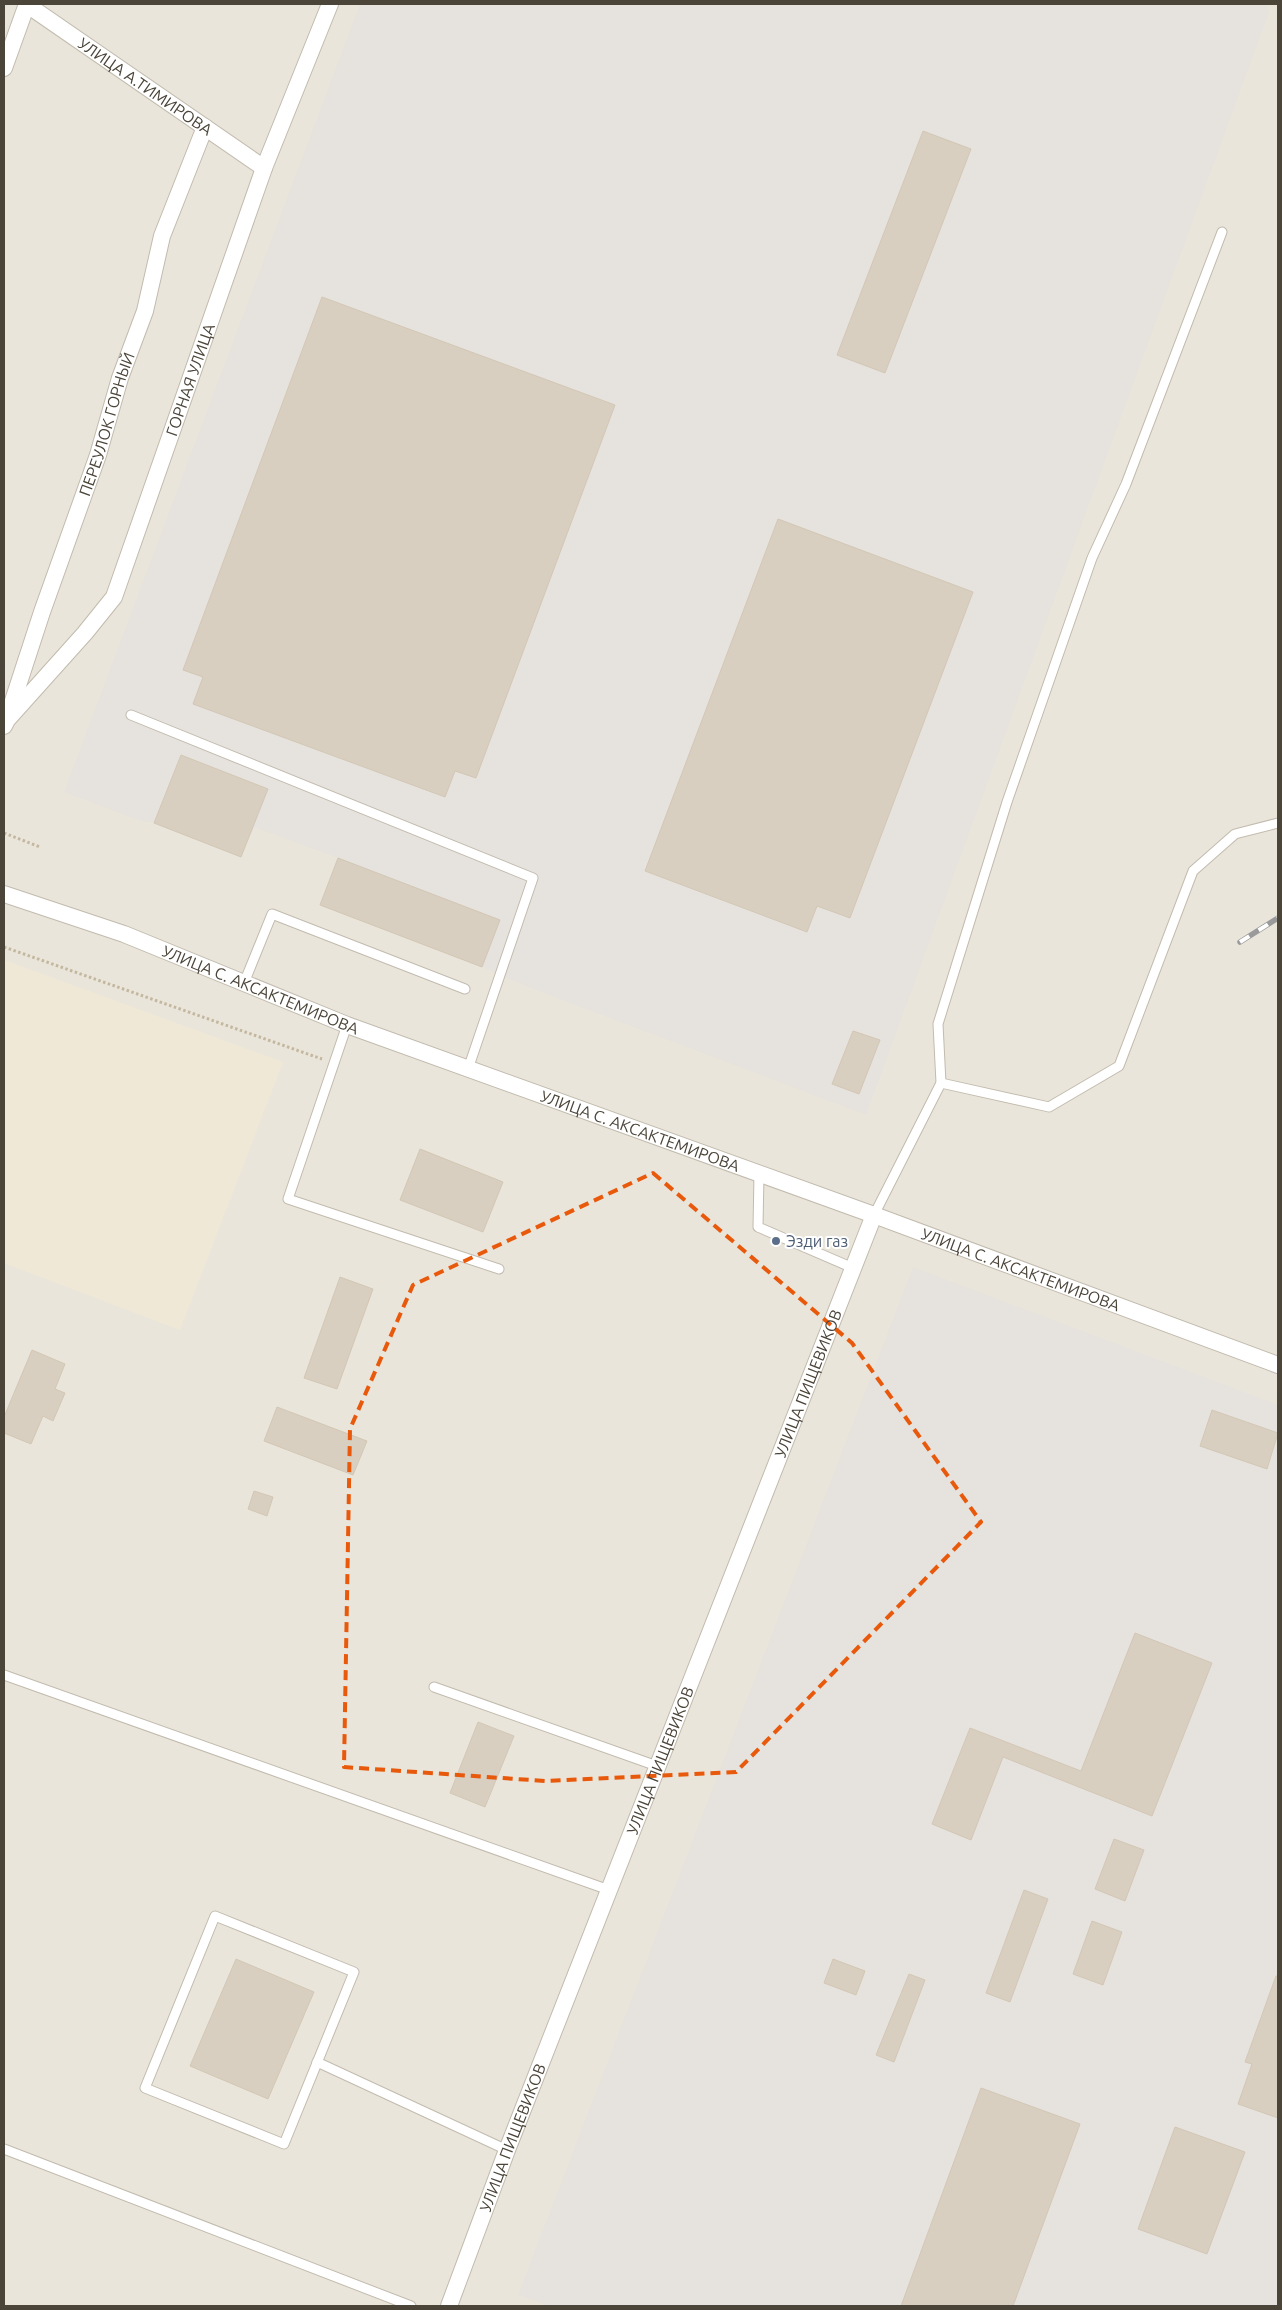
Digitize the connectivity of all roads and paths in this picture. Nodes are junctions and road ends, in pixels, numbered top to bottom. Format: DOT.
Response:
graph roads {
  1 [pos="27,4"];
  2 [pos="330,4"];
  3 [pos="4,68"];
  4 [pos="205,127"];
  5 [pos="264,168"];
  6 [pos="1222,232"];
  7 [pos="131,715"];
  8 [pos="5,723"];
  9 [pos="1278,822"];
  10 [pos="4,833"];
  11 [pos="40,847"];
  12 [pos="4,894"];
  13 [pos="4,947"];
  14 [pos="244,983"];
  15 [pos="465,989"];
  16 [pos="348,1025"];
  17 [pos="334,1063"];
  18 [pos="468,1069"];
  19 [pos="941,1083"];
  20 [pos="759,1174"];
  21 [pos="874,1215"];
  22 [pos="853,1268"];
  23 [pos="499,1269"];
  24 [pos="1278,1365"];
  25 [pos="4,1675"];
  26 [pos="434,1687"];
  27 [pos="657,1766"];
  28 [pos="609,1890"];
  29 [pos="317,2062"];
  30 [pos="4,2149"];
  31 [pos="507,2150"];
  32 [pos="411,2306"];
  33 [pos="449,2306"];
  1 -- 3 [label="street"];
  1 -- 4 [label="street, УЛИЦА А.ТИМИРОВА"];
  2 -- 5 [label="street, ГОРНАЯ УЛИЦА"];
  4 -- 5 [label="street, УЛИЦА А.ТИМИРОВА"];
  4 -- 8 [label="street, ПЕРЕУЛОК ГОРНЫЙ"];
  5 -- 8 [label="street, ГОРНАЯ УЛИЦА"];
  6 -- 19 [label="lane"];
  7 -- 18 [label="lane"];
  9 -- 19 [label="lane"];
  10 -- 11 [label="path"];
  12 -- 14 [label="street, УЛИЦА С. АКСАКТЕМИРОВА"];
  13 -- 17 [label="path"];
  14 -- 15 [label="lane"];
  14 -- 16 [label="street, УЛИЦА С. АКСАКТЕМИРОВА"];
  16 -- 17 [label="lane"];
  16 -- 18 [label="street, УЛИЦА С. АКСАКТЕМИРОВА"];
  17 -- 23 [label="lane"];
  18 -- 20 [label="street, УЛИЦА С. АКСАКТЕМИРОВА"];
  19 -- 21 [label="lane"];
  20 -- 21 [label="street, УЛИЦА С. АКСАКТЕМИРОВА"];
  20 -- 22 [label="lane"];
  21 -- 22 [label="street, УЛИЦА ПИЩЕВИКОВ"];
  21 -- 24 [label="street, УЛИЦА С. АКСАКТЕМИРОВА"];
  22 -- 27 [label="street, УЛИЦА ПИЩЕВИКОВ"];
  25 -- 28 [label="lane"];
  26 -- 27 [label="lane"];
  27 -- 28 [label="street, УЛИЦА ПИЩЕВИКОВ"];
  28 -- 31 [label="street, УЛИЦА ПИЩЕВИКОВ"];
  29 -- 29 [label="lane"];
  29 -- 31 [label="lane"];
  30 -- 32 [label="lane"];
  31 -- 33 [label="street, УЛИЦА ПИЩЕВИКОВ"];
}
